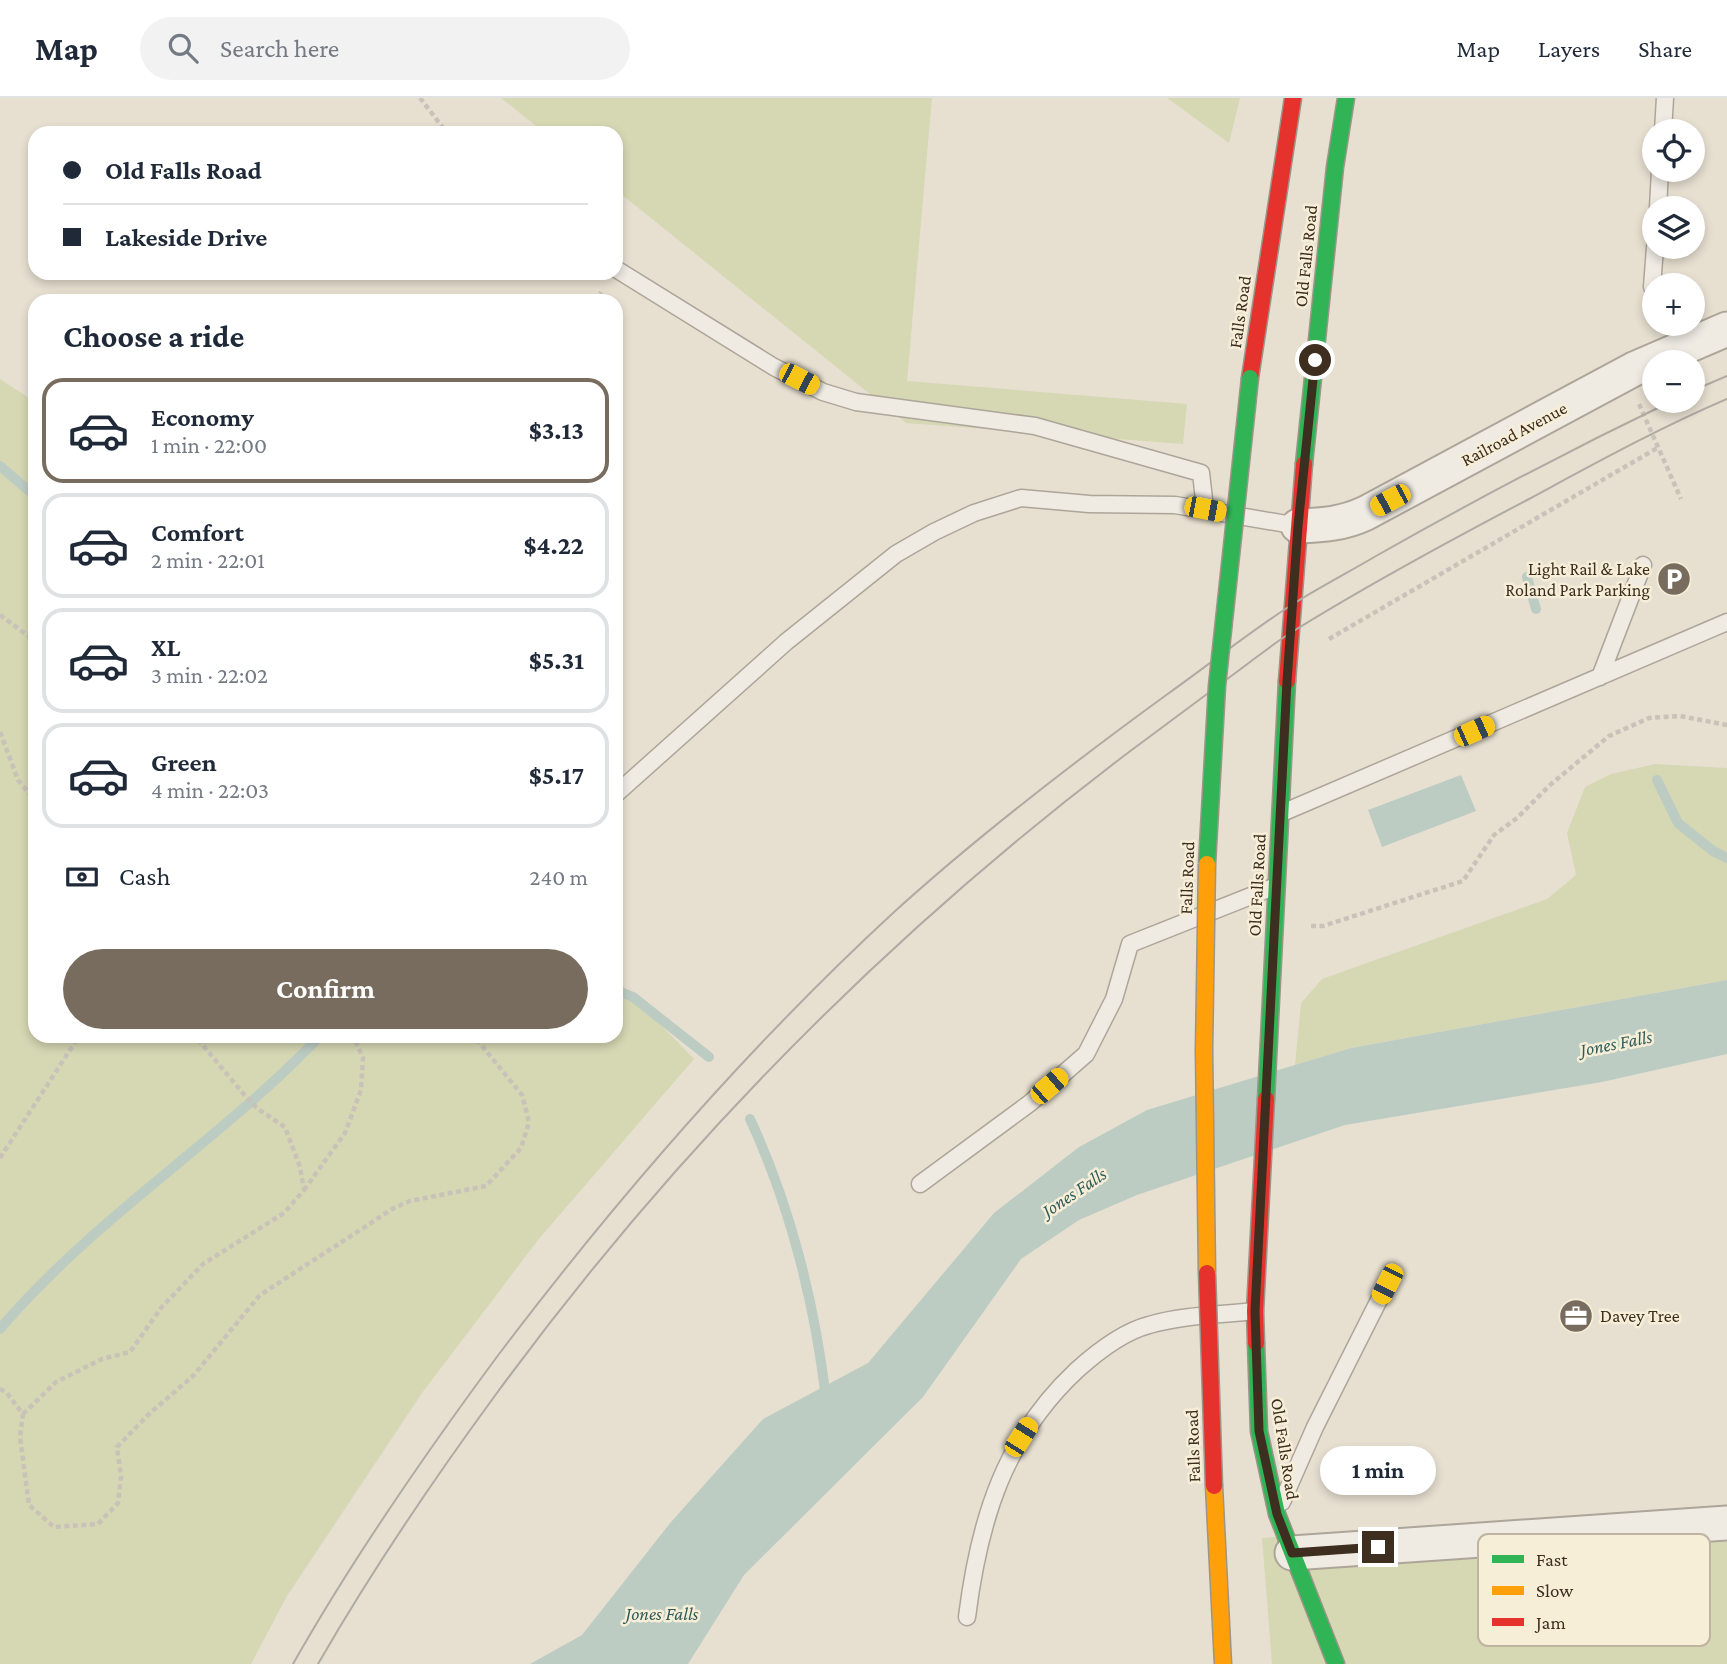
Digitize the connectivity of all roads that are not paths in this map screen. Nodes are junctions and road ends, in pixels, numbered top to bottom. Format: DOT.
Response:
graph roads {
  1 [pos="1293,98"];
  2 [pos="1346,98"];
  3 [pos="1665,98"];
  4 [pos="1664,119"];
  5 [pos="623,273"];
  6 [pos="1727,329"];
  7 [pos="1205,509"];
  8 [pos="1298,526"];
  9 [pos="1643,565"];
  10 [pos="1727,622"];
  11 [pos="1600,677"];
  12 [pos="623,788"];
  13 [pos="1280,814"];
  14 [pos="1276,886"];
  15 [pos="920,1184"];
  16 [pos="1387,1284"];
  17 [pos="1255,1311"];
  18 [pos="1277,1514"];
  19 [pos="1727,1522"];
  20 [pos="1559,1534"];
  21 [pos="1478,1540"];
  22 [pos="1292,1553"];
  23 [pos="967,1618"];
  24 [pos="1223,1664"];
  25 [pos="1336,1664"];
  1 -- 24 [label="street, Falls Road, bridge"];
  2 -- 8 [label="street, Old Falls Road"];
  3 -- 4 [label="lane"];
  5 -- 7 [label="lane"];
  6 -- 8 [label="street, Railroad Avenue"];
  7 -- 8 [label="lane"];
  7 -- 12 [label="lane"];
  8 -- 13 [label="street, Old Falls Road"];
  9 -- 11 [label="lane"];
  10 -- 11 [label="lane"];
  11 -- 13 [label="lane"];
  13 -- 14 [label="street, Old Falls Road"];
  14 -- 15 [label="lane"];
  14 -- 17 [label="street, Old Falls Road"];
  16 -- 18 [label="lane"];
  17 -- 18 [label="street, Old Falls Road"];
  17 -- 23 [label="lane"];
  18 -- 22 [label="street, Old Falls Road"];
  19 -- 20 [label="street"];
  21 -- 22 [label="street"];
  22 -- 25 [label="street, Old Falls Road"];
}
